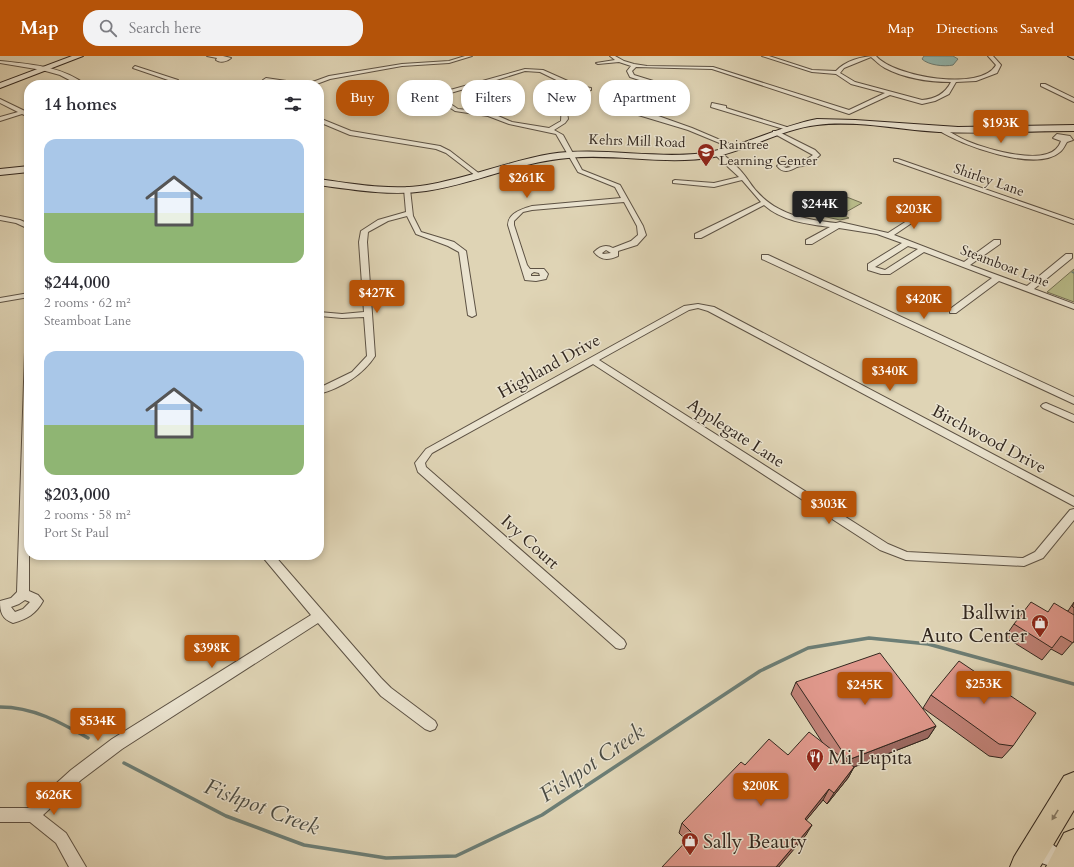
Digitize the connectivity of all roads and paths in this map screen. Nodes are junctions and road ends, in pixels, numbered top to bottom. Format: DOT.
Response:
graph roads {
  1 [pos="79,56"];
  2 [pos="209,56"];
  3 [pos="470,56"];
  4 [pos="612,56"];
  5 [pos="764,56"];
  6 [pos="783,56"];
  7 [pos="869,56"];
  8 [pos="990,56"];
  9 [pos="219,58"];
  10 [pos="875,58"];
  11 [pos="775,59"];
  12 [pos="861,59"];
  13 [pos="618,61"];
  14 [pos="0,62"];
  15 [pos="598,63"];
  16 [pos="634,66"];
  17 [pos="134,67"];
  18 [pos="47,69"];
  19 [pos="837,74"];
  20 [pos="74,80"];
  21 [pos="173,80"];
  22 [pos="323,80"];
  23 [pos="489,80"];
  24 [pos="645,80"];
  25 [pos="952,83"];
  26 [pos="1043,84"];
  27 [pos="0,86"];
  28 [pos="461,89"];
  29 [pos="888,94"];
  30 [pos="1074,100"];
  31 [pos="0,101"];
  32 [pos="914,101"];
  33 [pos="929,102"];
  34 [pos="722,108"];
  35 [pos="461,110"];
  36 [pos="23,112"];
  37 [pos="849,112"];
  38 [pos="494,116"];
  39 [pos="650,116"];
  40 [pos="0,119"];
  41 [pos="324,122"];
  42 [pos="851,123"];
  43 [pos="787,128"];
  44 [pos="1074,128"];
  45 [pos="940,129"];
  46 [pos="550,130"];
  47 [pos="775,132"];
  48 [pos="1065,140"];
  49 [pos="736,148"];
  50 [pos="570,154"];
  51 [pos="716,154"];
  52 [pos="896,160"];
  53 [pos="794,166"];
  54 [pos="24,170"];
  55 [pos="0,172"];
  56 [pos="478,175"];
  57 [pos="744,178"];
  58 [pos="675,182"];
  59 [pos="324,183"];
  60 [pos="407,189"];
  61 [pos="625,200"];
  62 [pos="765,202"];
  63 [pos="929,209"];
  64 [pos="410,214"];
  65 [pos="0,218"];
  66 [pos="1074,222"];
  67 [pos="24,224"];
  68 [pos="840,224"];
  69 [pos="698,236"];
  70 [pos="888,236"];
  71 [pos="809,242"];
  72 [pos="997,242"];
  73 [pos="907,243"];
  74 [pos="614,250"];
  75 [pos="922,250"];
  76 [pos="1068,256"];
  77 [pos="765,257"];
  78 [pos="965,264"];
  79 [pos="528,272"];
  80 [pos="1000,277"];
  81 [pos="1029,289"];
  82 [pos="24,296"];
  83 [pos="0,300"];
  84 [pos="698,306"];
  85 [pos="1074,307"];
  86 [pos="953,311"];
  87 [pos="324,314"];
  88 [pos="367,314"];
  89 [pos="472,315"];
  90 [pos="593,360"];
  91 [pos="324,389"];
  92 [pos="1074,401"];
  93 [pos="1046,406"];
  94 [pos="1074,419"];
  95 [pos="420,463"];
  96 [pos="1074,502"];
  97 [pos="1074,513"];
  98 [pos="24,554"];
  99 [pos="272,560"];
  100 [pos="23,594"];
  101 [pos="2,606"];
  102 [pos="319,616"];
  103 [pos="620,644"];
  104 [pos="430,726"];
  105 [pos="1074,785"];
  106 [pos="0,815"];
  107 [pos="32,815"];
  108 [pos="1030,857"];
  109 [pos="1065,860"];
  110 [pos="78,867"];
  1 -- 18 [label="street"];
  2 -- 9 [label="street"];
  3 -- 22 [label="street"];
  4 -- 13 [label="street"];
  5 -- 11 [label="street"];
  6 -- 11 [label="street"];
  7 -- 12 [label="street"];
  8 -- 25 [label="street"];
  10 -- 12 [label="street"];
  10 -- 25 [label="street"];
  11 -- 19 [label="street"];
  12 -- 19 [label="street"];
  13 -- 15 [label="street"];
  13 -- 16 [label="street"];
  14 -- 18 [label="street"];
  16 -- 24 [label="street"];
  16 -- 37 [label="street"];
  17 -- 21 [label="street"];
  18 -- 20 [label="street"];
  18 -- 27 [label="street"];
  19 -- 29 [label="street"];
  23 -- 46 [label="street"];
  25 -- 33 [label="street"];
  26 -- 30 [label="street"];
  28 -- 35 [label="street"];
  29 -- 32 [label="street"];
  29 -- 37 [label="street"];
  31 -- 36 [label="street"];
  32 -- 33 [label="street"];
  32 -- 33 [label="street"];
  34 -- 43 [label="street"];
  36 -- 40 [label="street"];
  37 -- 42 [label="street"];
  38 -- 46 [label="street"];
  39 -- 49 [label="street"];
  41 -- 56 [label="street"];
  42 -- 43 [label="street, Kehrs Mill Road"];
  42 -- 45 [label="street, Kehrs Mill Road"];
  43 -- 47 [label="street, Kehrs Mill Road"];
  44 -- 45 [label="street, Kehrs Mill Road"];
  45 -- 48 [label="street"];
  46 -- 50 [label="street"];
  47 -- 49 [label="street, Kehrs Mill Road"];
  47 -- 53 [label="street"];
  49 -- 51 [label="street, Kehrs Mill Road"];
  50 -- 51 [label="street, Kehrs Mill Road"];
  50 -- 56 [label="street, Kehrs Mill Road"];
  50 -- 61 [label="street"];
  51 -- 57 [label="street, Steamboat Lane"];
  52 -- 66 [label="street, Shirley Lane"];
  54 -- 55 [label="street"];
  56 -- 60 [label="street, Kehrs Mill Road"];
  57 -- 58 [label="street"];
  57 -- 62 [label="street, Steamboat Lane"];
  59 -- 60 [label="street, Kehrs Mill Road"];
  60 -- 64 [label="street"];
  61 -- 74 [label="street"];
  61 -- 79 [label="street"];
  62 -- 68 [label="street, Steamboat Lane"];
  62 -- 69 [label="street"];
  63 -- 70 [label="street"];
  64 -- 88 [label="street"];
  64 -- 89 [label="street"];
  65 -- 67 [label="street"];
  68 -- 70 [label="street, Steamboat Lane"];
  68 -- 71 [label="street"];
  70 -- 73 [label="street, Steamboat Lane"];
  72 -- 78 [label="street"];
  73 -- 75 [label="street, Steamboat Lane"];
  73 -- 75 [label="street"];
  75 -- 78 [label="street, Steamboat Lane"];
  76 -- 81 [label="street"];
  77 -- 92 [label="street"];
  78 -- 80 [label="street, Steamboat Lane"];
  80 -- 81 [label="street, Steamboat Lane"];
  80 -- 86 [label="street"];
  81 -- 85 [label="street, Steamboat Lane"];
  82 -- 83 [label="street"];
  84 -- 90 [label="street, Highland Drive"];
  84 -- 96 [label="street, Birchwood Drive"];
  87 -- 88 [label="street"];
  88 -- 91 [label="street"];
  90 -- 95 [label="street, Highland Drive"];
  90 -- 97 [label="street, Applegate Lane"];
  93 -- 94 [label="street"];
  95 -- 103 [label="street, Ivy Court"];
  98 -- 100 [label="street"];
  99 -- 102 [label="street"];
  100 -- 101 [label="street"];
  100 -- 101 [label="street"];
  102 -- 104 [label="street"];
  102 -- 107 [label="street"];
  105 -- 108 [label="highway, one-way"];
  106 -- 107 [label="street"];
  107 -- 110 [label="street"];
  108 -- 109 [label="street"];
}
